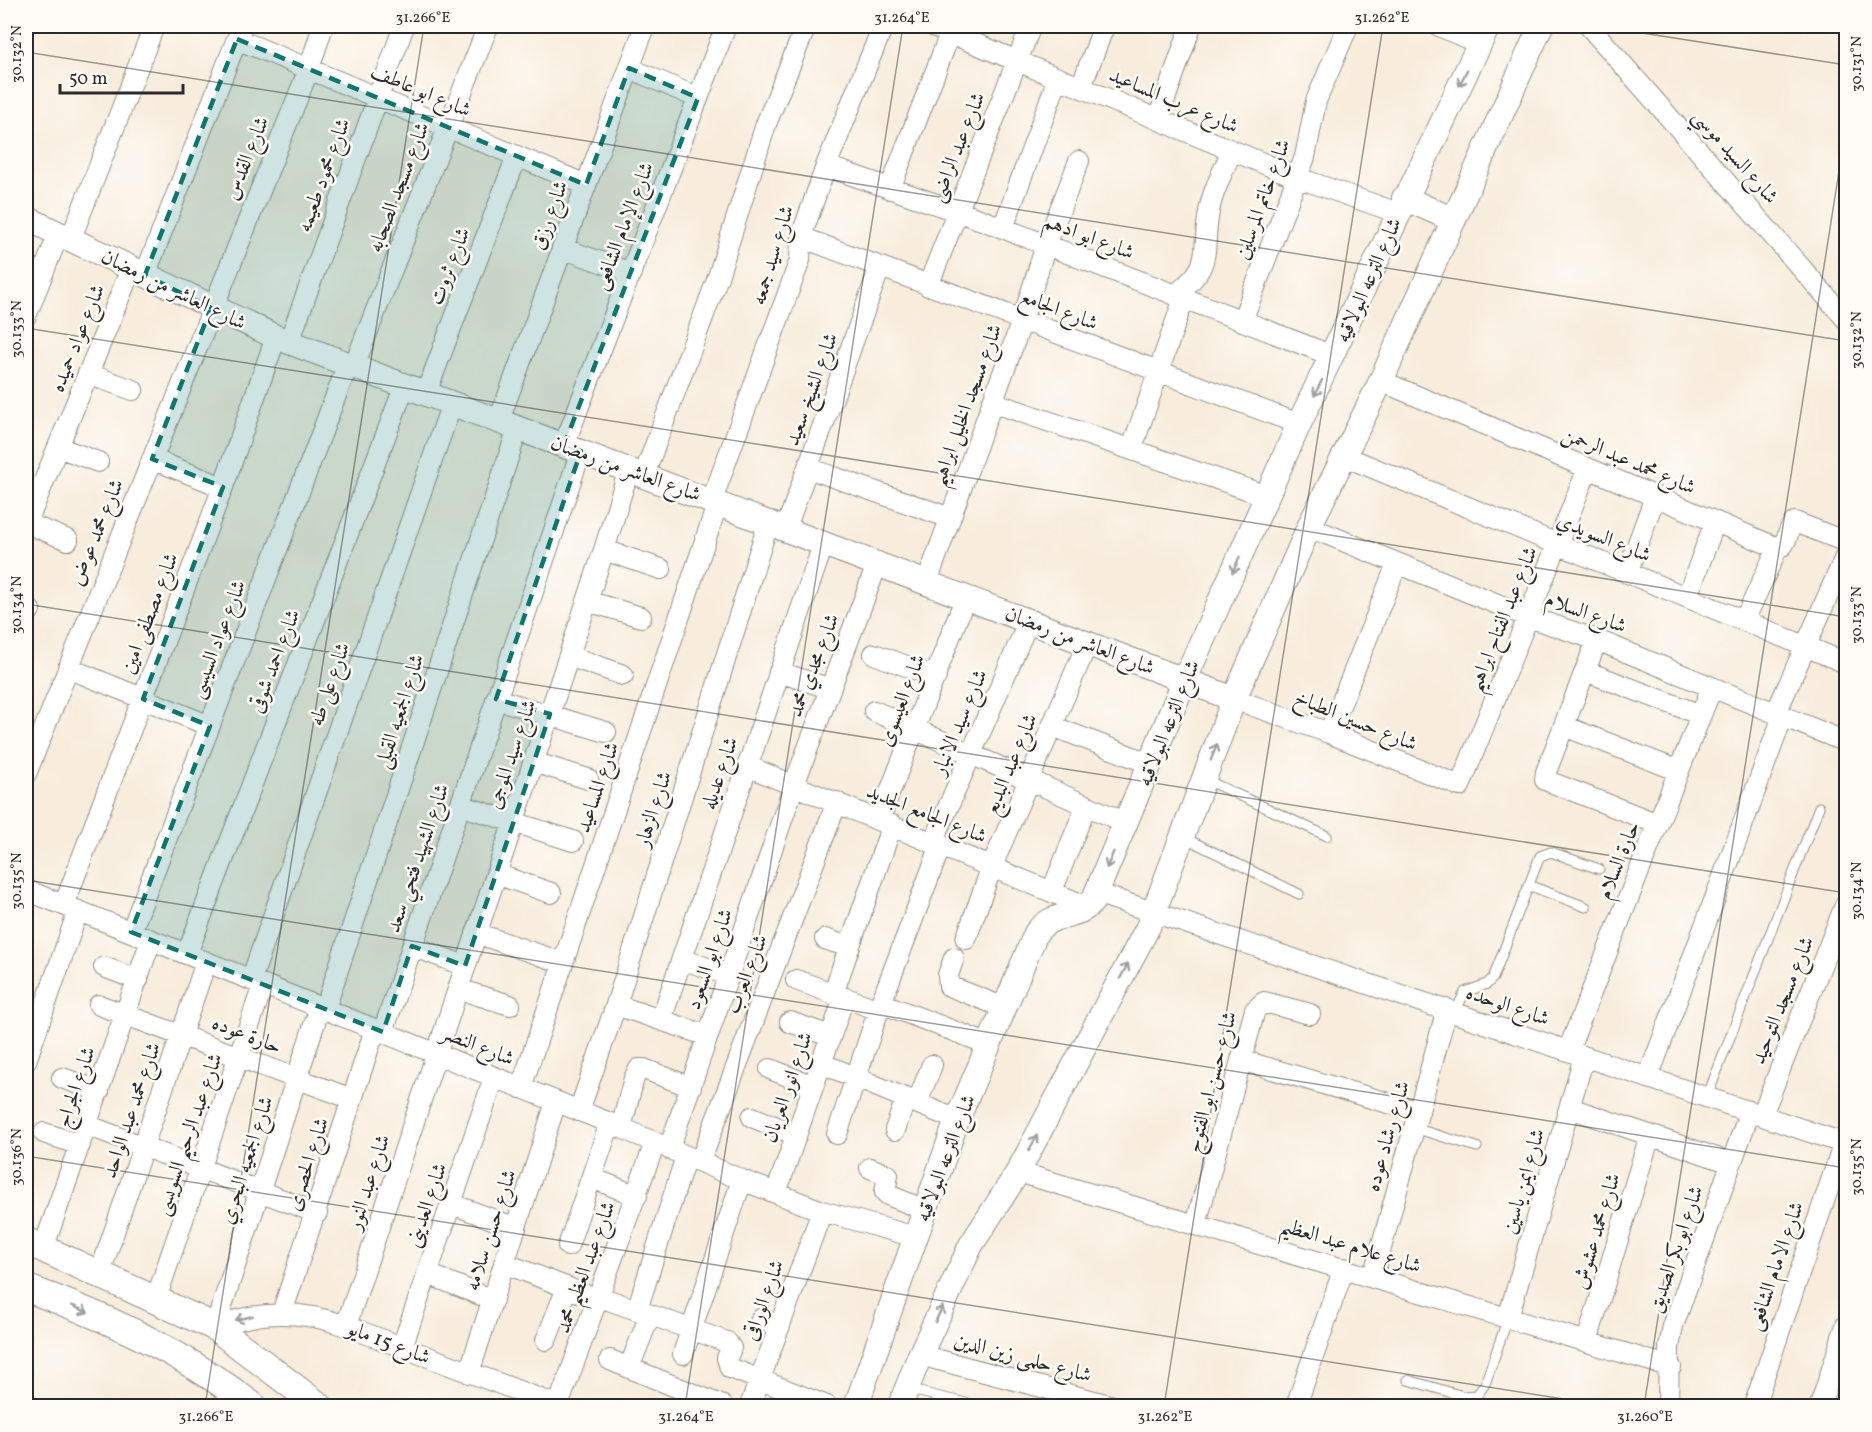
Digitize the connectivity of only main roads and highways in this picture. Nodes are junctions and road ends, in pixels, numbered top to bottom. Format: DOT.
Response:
graph roads {
  1 [pos="34,1245"];
  2 [pos="26,1288"];
  3 [pos="253,1407"];
  4 [pos="319,1407"];
  1 -- 4 [label="main road"];
  2 -- 3 [label="main road, one-way"];
}
